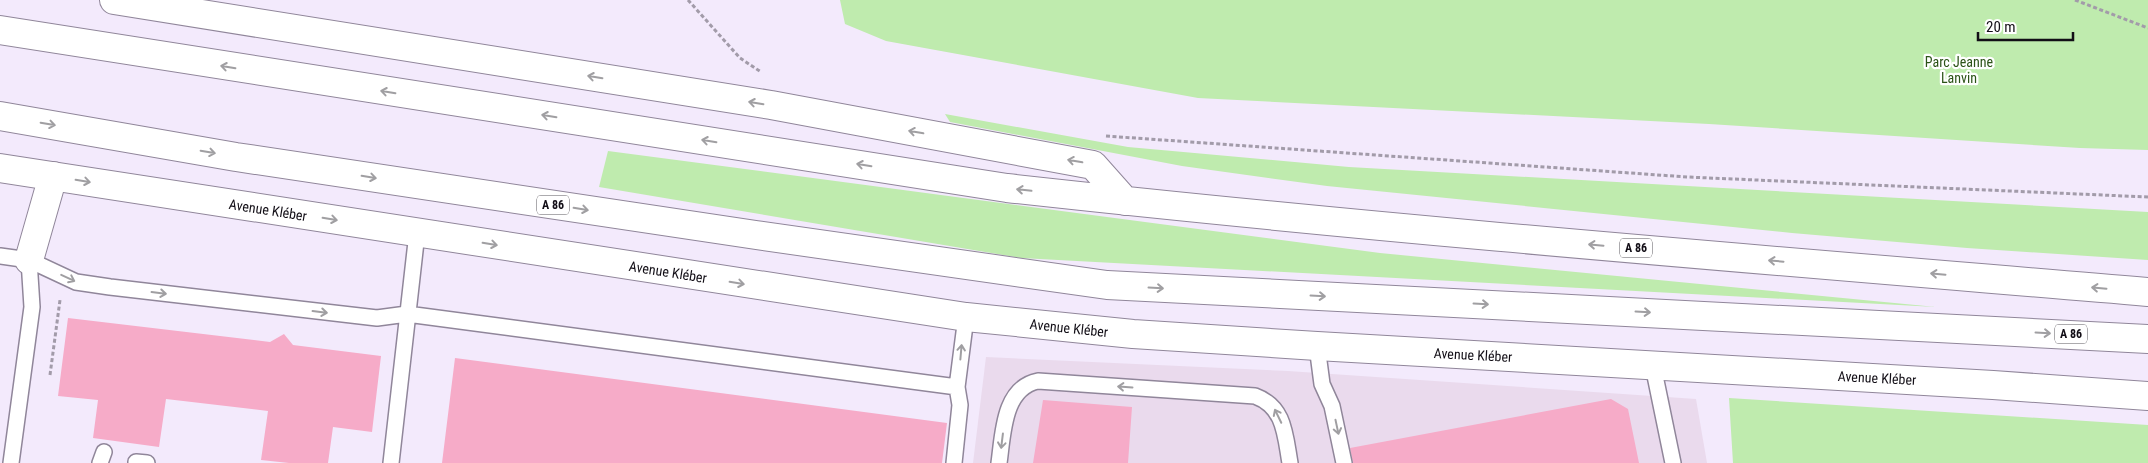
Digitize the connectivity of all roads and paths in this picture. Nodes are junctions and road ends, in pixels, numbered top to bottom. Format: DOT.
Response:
graph roads {
  1 [pos="114,0"];
  2 [pos="688,0"];
  3 [pos="2075,0"];
  4 [pos="2148,28"];
  5 [pos="0,30"];
  6 [pos="763,73"];
  7 [pos="0,116"];
  8 [pos="1105,136"];
  9 [pos="0,168"];
  10 [pos="53,176"];
  11 [pos="2148,197"];
  12 [pos="1125,201"];
  13 [pos="417,233"];
  14 [pos="0,256"];
  15 [pos="29,260"];
  16 [pos="61,290"];
  17 [pos="2148,292"];
  18 [pos="407,314"];
  19 [pos="966,317"];
  20 [pos="2148,338"];
  21 [pos="1317,346"];
  22 [pos="1653,366"];
  23 [pos="49,377"];
  24 [pos="957,387"];
  25 [pos="2148,396"];
  26 [pos="11,463"];
  27 [pos="391,463"];
  28 [pos="954,463"];
  29 [pos="999,463"];
  30 [pos="1290,463"];
  31 [pos="1344,463"];
  32 [pos="1673,463"];
  12 -- 1 [label="main road, one-way"];
  2 -- 6 [label="path"];
  3 -- 4 [label="path"];
  12 -- 5 [label="main road, A 86, one-way"];
  7 -- 20 [label="main road, A 86, one-way"];
  8 -- 11 [label="path"];
  9 -- 10 [label="main road, Avenue Kléber"];
  10 -- 13 [label="main road, Avenue Kléber, one-way"];
  10 -- 15 [label="main road"];
  17 -- 12 [label="main road, A 86, one-way"];
  13 -- 18 [label="lane"];
  13 -- 19 [label="main road, Avenue Kléber, one-way"];
  14 -- 15 [label="lane"];
  15 -- 18 [label="lane, one-way"];
  15 -- 26 [label="lane"];
  16 -- 23 [label="path"];
  18 -- 24 [label="lane"];
  18 -- 27 [label="lane"];
  19 -- 21 [label="main road, Avenue Kléber"];
  24 -- 19 [label="lane, one-way"];
  21 -- 22 [label="main road, Avenue Kléber"];
  21 -- 31 [label="lane, one-way"];
  22 -- 25 [label="main road, Avenue Kléber"];
  22 -- 32 [label="lane"];
  24 -- 28 [label="lane"];
  30 -- 29 [label="lane, one-way"];
}
